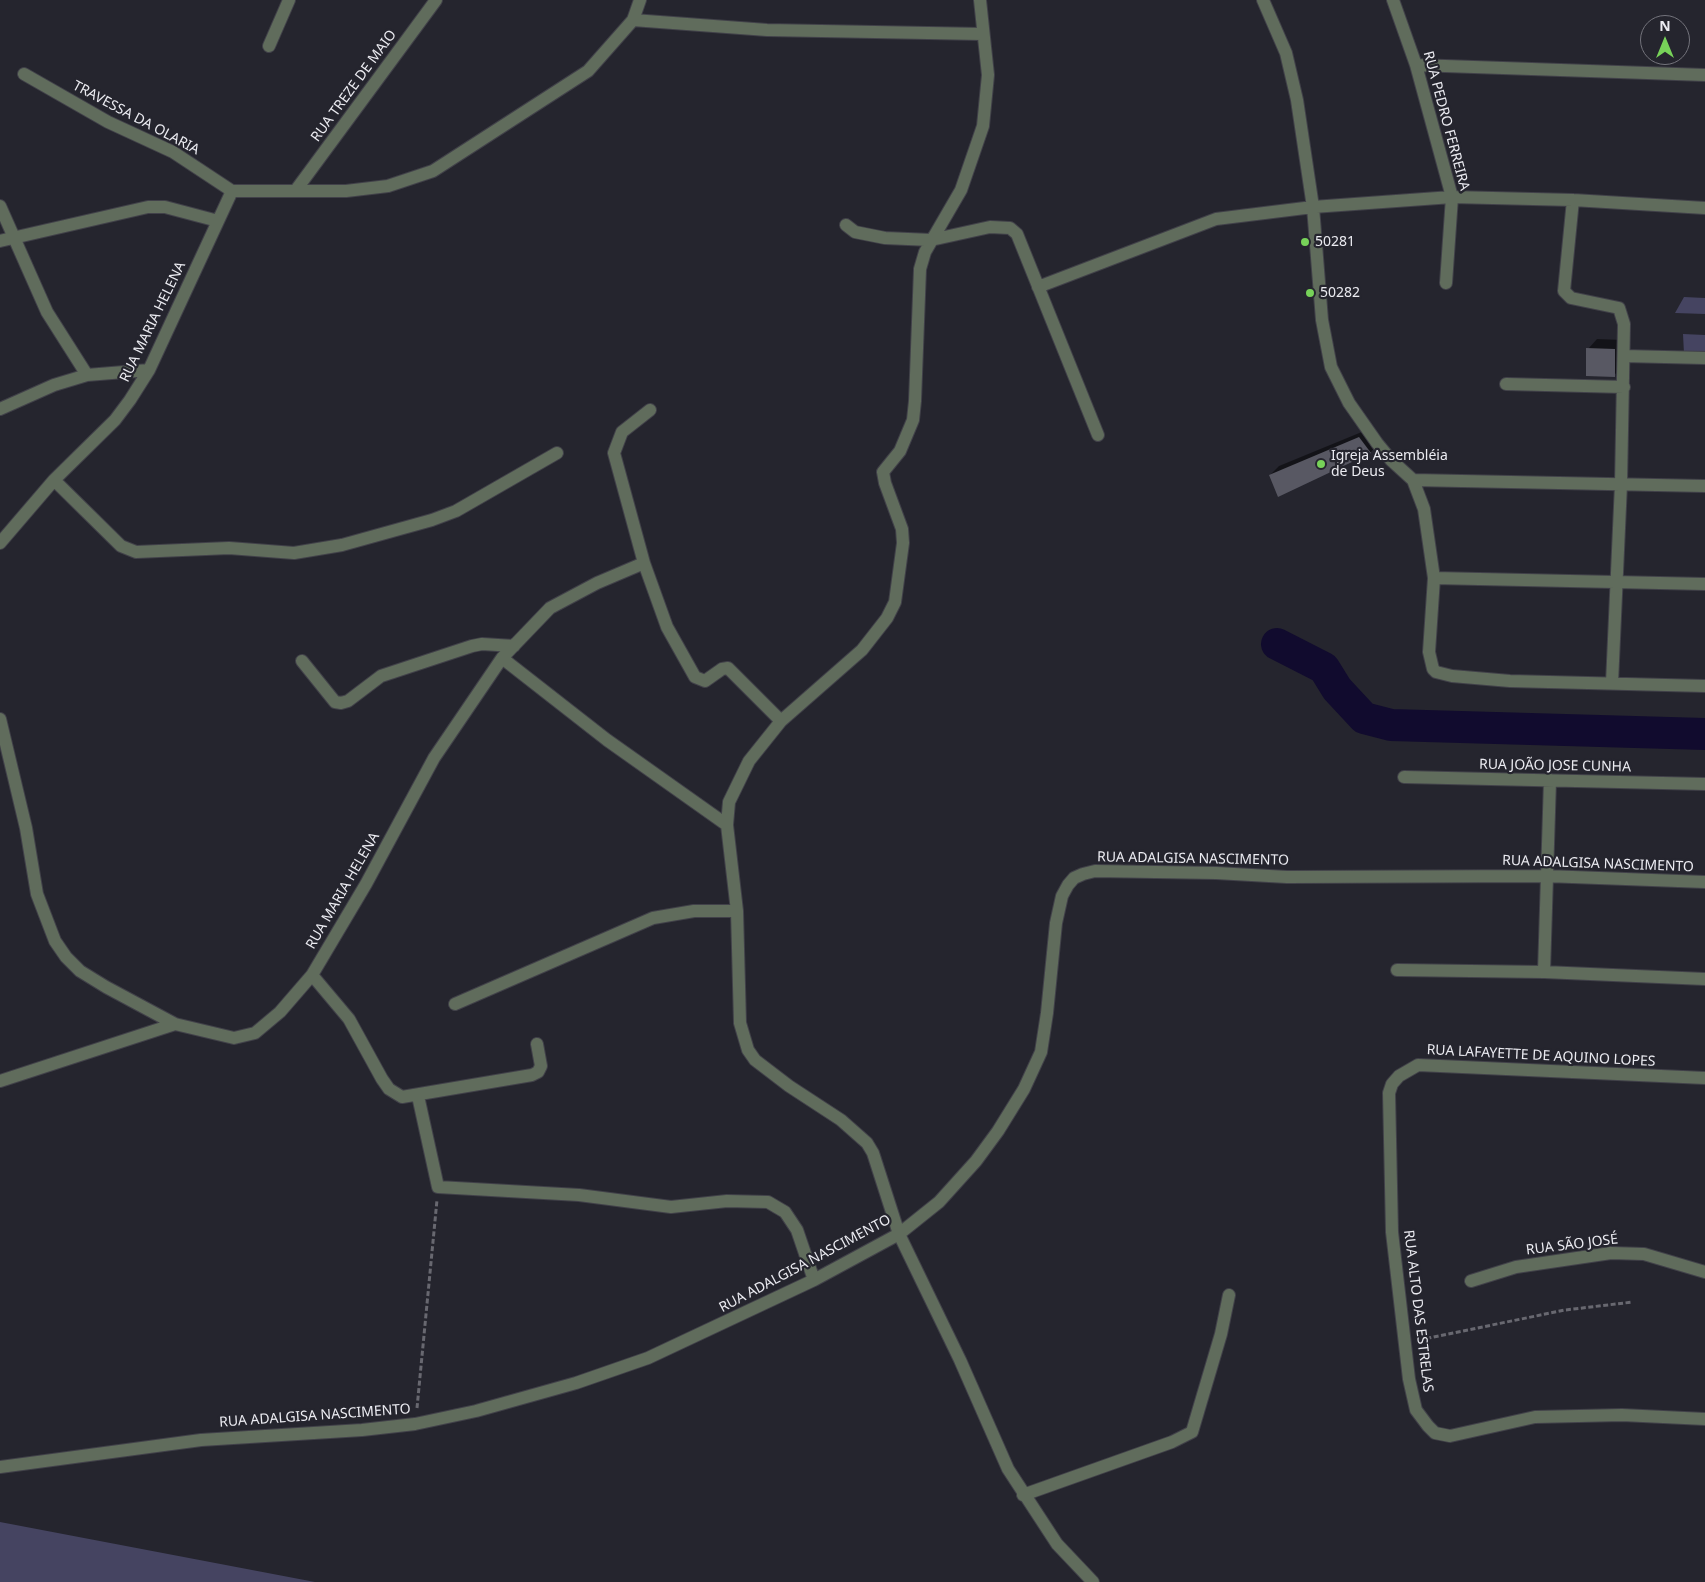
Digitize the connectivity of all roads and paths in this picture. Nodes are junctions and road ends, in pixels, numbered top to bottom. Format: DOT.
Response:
graph roads {
  1 [pos="289,0"];
  2 [pos="436,0"];
  3 [pos="640,0"];
  4 [pos="980,0"];
  5 [pos="1263,0"];
  6 [pos="1393,0"];
  7 [pos="633,20"];
  8 [pos="982,34"];
  9 [pos="269,46"];
  10 [pos="1416,65"];
  11 [pos="24,74"];
  12 [pos="1705,75"];
  13 [pos="296,190"];
  14 [pos="232,191"];
  15 [pos="1452,198"];
  16 [pos="1573,200"];
  17 [pos="0,206"];
  18 [pos="1313,207"];
  19 [pos="1705,208"];
  20 [pos="218,221"];
  21 [pos="846,225"];
  22 [pos="13,239"];
  23 [pos="931,240"];
  24 [pos="0,241"];
  25 [pos="1446,283"];
  26 [pos="1038,287"];
  27 [pos="1624,356"];
  28 [pos="1705,358"];
  29 [pos="149,370"];
  30 [pos="87,375"];
  31 [pos="1506,384"];
  32 [pos="1624,387"];
  33 [pos="0,408"];
  34 [pos="650,410"];
  35 [pos="1098,435"];
  36 [pos="557,453"];
  37 [pos="54,480"];
  38 [pos="1414,480"];
  39 [pos="1621,484"];
  40 [pos="1705,486"];
  41 [pos="0,543"];
  42 [pos="644,563"];
  43 [pos="1434,578"];
  44 [pos="1616,580"];
  45 [pos="1705,584"];
  46 [pos="514,646"];
  47 [pos="502,658"];
  48 [pos="302,661"];
  49 [pos="1612,683"];
  50 [pos="1705,686"];
  51 [pos="0,719"];
  52 [pos="781,722"];
  53 [pos="1404,777"];
  54 [pos="1550,780"];
  55 [pos="1705,784"];
  56 [pos="727,825"];
  57 [pos="1546,876"];
  58 [pos="1705,882"];
  59 [pos="737,911"];
  60 [pos="1397,970"];
  61 [pos="1544,972"];
  62 [pos="312,975"];
  63 [pos="1705,979"];
  64 [pos="455,1004"];
  65 [pos="174,1024"];
  66 [pos="537,1044"];
  67 [pos="1705,1078"];
  68 [pos="0,1081"];
  69 [pos="1388,1093"];
  70 [pos="418,1096"];
  71 [pos="438,1187"];
  72 [pos="899,1234"];
  73 [pos="1705,1272"];
  74 [pos="814,1280"];
  75 [pos="1471,1281"];
  76 [pos="1229,1295"];
  77 [pos="1633,1302"];
  78 [pos="1406,1343"];
  79 [pos="1705,1419"];
  80 [pos="415,1424"];
  81 [pos="0,1467"];
  82 [pos="1023,1495"];
  83 [pos="1093,1582"];
  1 -- 9 [label="street"];
  2 -- 13 [label="street, RUA TREZE DE MAIO"];
  3 -- 7 [label="street"];
  4 -- 8 [label="street"];
  5 -- 18 [label="street"];
  6 -- 10 [label="street, RUA PEDRO FERREIRA"];
  7 -- 8 [label="street"];
  7 -- 13 [label="street"];
  8 -- 23 [label="street"];
  10 -- 12 [label="street"];
  10 -- 15 [label="street, RUA PEDRO FERREIRA"];
  11 -- 14 [label="street, TRAVESSA DA OLARIA"];
  13 -- 14 [label="street"];
  14 -- 20 [label="street, RUA MARIA HELENA"];
  15 -- 16 [label="street"];
  15 -- 18 [label="street"];
  15 -- 25 [label="street, RUA PEDRO FERREIRA"];
  16 -- 19 [label="street"];
  16 -- 27 [label="street"];
  17 -- 22 [label="street"];
  18 -- 26 [label="street"];
  18 -- 38 [label="street"];
  20 -- 22 [label="street"];
  20 -- 29 [label="street, RUA MARIA HELENA"];
  21 -- 23 [label="street"];
  22 -- 24 [label="street"];
  22 -- 30 [label="street"];
  23 -- 26 [label="street"];
  23 -- 52 [label="street"];
  26 -- 35 [label="street"];
  27 -- 28 [label="street"];
  27 -- 32 [label="street"];
  29 -- 30 [label="street"];
  29 -- 37 [label="street, RUA MARIA HELENA"];
  30 -- 33 [label="street"];
  31 -- 32 [label="street"];
  32 -- 39 [label="street"];
  34 -- 42 [label="street"];
  36 -- 37 [label="street"];
  37 -- 41 [label="street, RUA MARIA HELENA"];
  38 -- 39 [label="street"];
  38 -- 43 [label="street"];
  39 -- 40 [label="street"];
  39 -- 44 [label="street"];
  42 -- 46 [label="street, RUA MARIA HELENA"];
  42 -- 52 [label="street"];
  43 -- 44 [label="street"];
  43 -- 49 [label="street"];
  44 -- 45 [label="street"];
  44 -- 49 [label="street"];
  46 -- 47 [label="street, RUA MARIA HELENA"];
  46 -- 48 [label="street"];
  47 -- 56 [label="street"];
  47 -- 62 [label="street, RUA MARIA HELENA"];
  49 -- 50 [label="street"];
  51 -- 65 [label="street, RUA MARIA HELENA"];
  52 -- 56 [label="street"];
  53 -- 54 [label="street, RUA JOÃO JOSE CUNHA"];
  54 -- 55 [label="street, RUA JOÃO JOSE CUNHA"];
  54 -- 57 [label="street"];
  56 -- 59 [label="street"];
  57 -- 58 [label="street, RUA ADALGISA NASCIMENTO"];
  57 -- 61 [label="street"];
  57 -- 72 [label="street, RUA ADALGISA NASCIMENTO"];
  59 -- 64 [label="street"];
  59 -- 72 [label="street"];
  60 -- 61 [label="street"];
  61 -- 63 [label="street"];
  62 -- 65 [label="street, RUA MARIA HELENA"];
  62 -- 70 [label="street"];
  65 -- 68 [label="street"];
  66 -- 70 [label="street"];
  67 -- 69 [label="street, RUA LAFAYETTE DE AQUINO LOPES"];
  69 -- 78 [label="street, RUA ALTO DAS ESTRELAS"];
  70 -- 71 [label="street"];
  71 -- 74 [label="street"];
  71 -- 80 [label="path"];
  72 -- 74 [label="street, RUA ADALGISA NASCIMENTO"];
  72 -- 82 [label="street"];
  73 -- 75 [label="street, RUA SÃO JOSÉ"];
  74 -- 80 [label="street, RUA ADALGISA NASCIMENTO"];
  76 -- 82 [label="street"];
  77 -- 78 [label="path"];
  78 -- 79 [label="street, RUA ALTO DAS ESTRELAS"];
  80 -- 81 [label="street, RUA ADALGISA NASCIMENTO"];
  82 -- 83 [label="street"];
}
